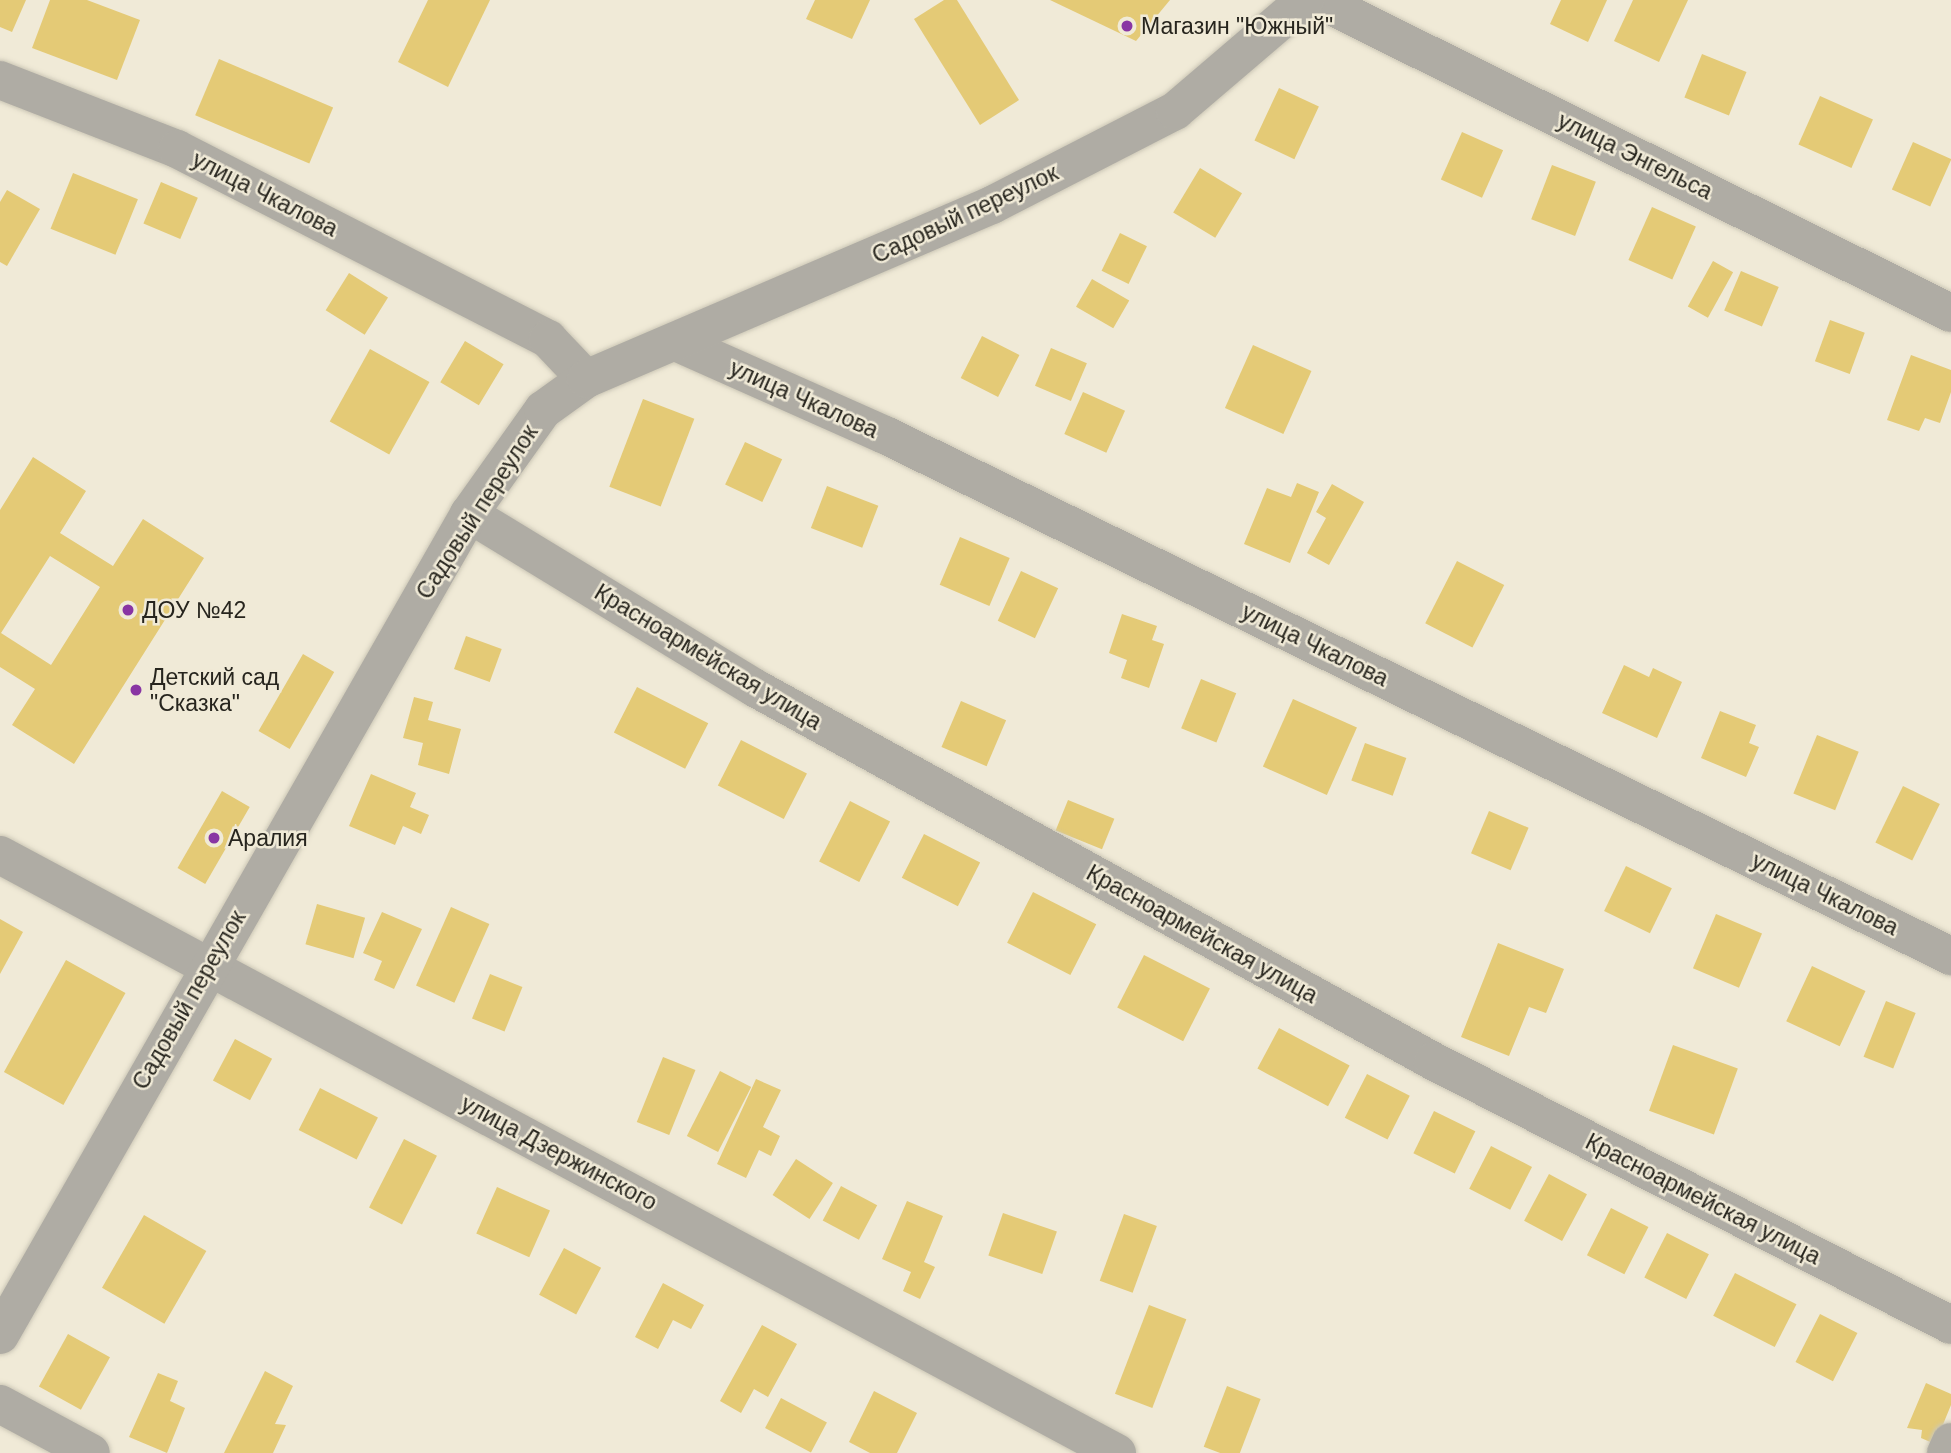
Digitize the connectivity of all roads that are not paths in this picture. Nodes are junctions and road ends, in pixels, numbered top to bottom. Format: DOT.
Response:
graph roads {
  1 [pos="1305,0"];
  2 [pos="1319,0"];
  3 [pos="0,80"];
  4 [pos="1951,313"];
  5 [pos="676,342"];
  6 [pos="586,379"];
  7 [pos="469,514"];
  8 [pos="0,855"];
  9 [pos="1951,956"];
  10 [pos="208,967"];
  11 [pos="1951,1325"];
  12 [pos="0,1335"];
  13 [pos="0,1404"];
  14 [pos="1951,1442"];
  15 [pos="91,1453"];
  16 [pos="1117,1453"];
  17 [pos="1947,1453"];
  1 -- 5 [label="street, Садовый переулок"];
  2 -- 4 [label="street, улица Энгельса"];
  3 -- 6 [label="street, улица Чкалова"];
  5 -- 6 [label="street, Садовый переулок"];
  5 -- 9 [label="street, улица Чкалова"];
  6 -- 7 [label="street, Садовый переулок"];
  7 -- 10 [label="street, Садовый переулок"];
  7 -- 11 [label="street, Красноармейская улица"];
  8 -- 10 [label="street, улица Дзержинского"];
  10 -- 12 [label="street, Садовый переулок"];
  10 -- 16 [label="street, улица Дзержинского"];
  13 -- 15 [label="street"];
  14 -- 17 [label="street"];
}
